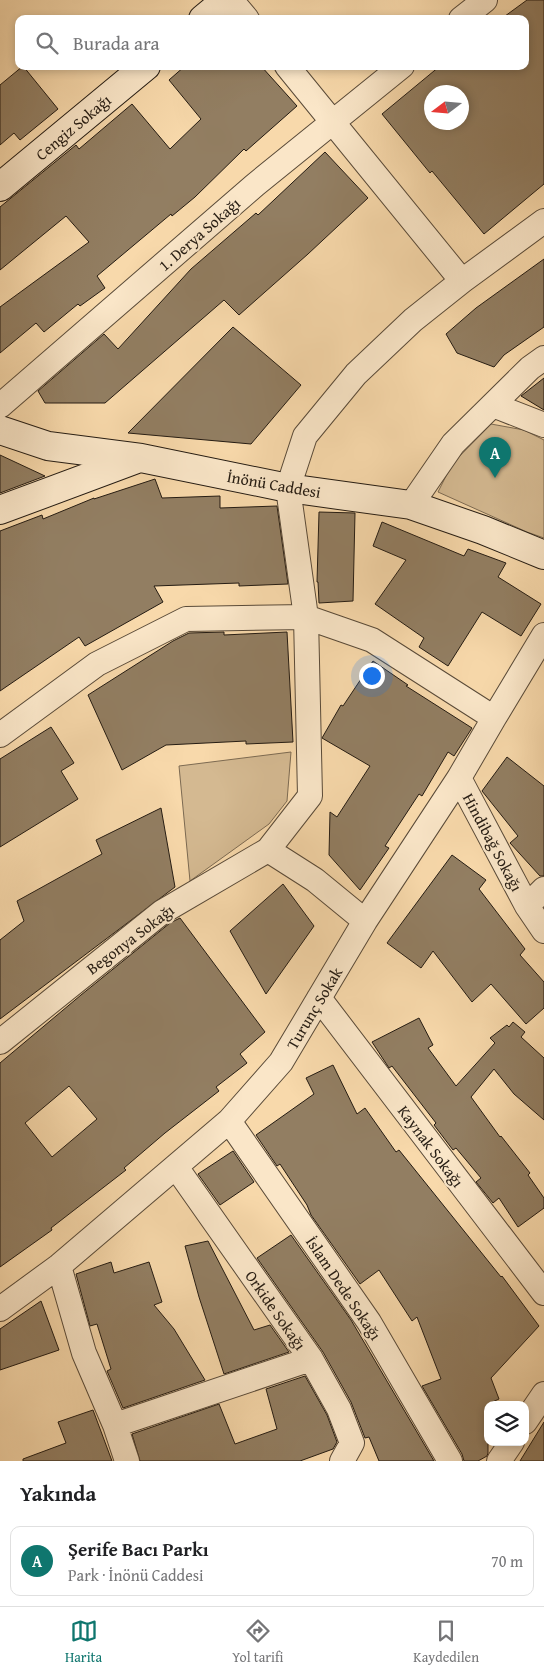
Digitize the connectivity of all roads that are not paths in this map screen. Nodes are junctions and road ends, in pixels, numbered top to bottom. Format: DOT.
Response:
graph roads {
  1 [pos="226,0"];
  2 [pos="231,0"];
  3 [pos="485,0"];
  4 [pos="208,15"];
  5 [pos="244,15"];
  6 [pos="466,15"];
  7 [pos="141,70"];
  8 [pos="290,70"];
  9 [pos="397,70"];
  10 [pos="333,121"];
  11 [pos="0,187"];
  12 [pos="544,221"];
  13 [pos="462,281"];
  14 [pos="544,358"];
  15 [pos="493,405"];
  16 [pos="0,406"];
  17 [pos="544,425"];
  18 [pos="0,430"];
  19 [pos="141,458"];
  20 [pos="288,488"];
  21 [pos="410,505"];
  22 [pos="0,510"];
  23 [pos="544,555"];
  24 [pos="306,617"];
  25 [pos="544,635"];
  26 [pos="494,718"];
  27 [pos="0,735"];
  28 [pos="459,778"];
  29 [pos="268,850"];
  30 [pos="536,898"];
  31 [pos="365,921"];
  32 [pos="544,931"];
  33 [pos="319,998"];
  34 [pos="0,1042"];
  35 [pos="229,1121"];
  36 [pos="176,1167"];
  37 [pos="59,1266"];
  38 [pos="544,1293"];
  39 [pos="0,1309"];
  40 [pos="311,1359"];
  41 [pos="544,1394"];
  42 [pos="529,1416"];
  43 [pos="115,1425"];
  44 [pos="509,1446"];
  45 [pos="127,1461"];
  46 [pos="342,1461"];
  47 [pos="450,1461"];
  48 [pos="499,1461"];
  1 -- 4 [label="street"];
  2 -- 5 [label="street"];
  3 -- 6 [label="street"];
  7 -- 11 [label="street, Cengiz Sokağı"];
  8 -- 10 [label="street"];
  9 -- 10 [label="street, 1. Derya Sokağı"];
  10 -- 13 [label="street"];
  10 -- 16 [label="street, 1. Derya Sokağı"];
  12 -- 13 [label="street"];
  13 -- 20 [label="street"];
  14 -- 15 [label="street"];
  15 -- 17 [label="street"];
  15 -- 21 [label="street"];
  18 -- 19 [label="street, İnönü Caddesi"];
  19 -- 20 [label="street, İnönü Caddesi"];
  19 -- 22 [label="street"];
  20 -- 21 [label="street, İnönü Caddesi"];
  20 -- 24 [label="street"];
  21 -- 23 [label="street, İnönü Caddesi"];
  24 -- 26 [label="street"];
  24 -- 27 [label="street"];
  24 -- 29 [label="street"];
  25 -- 26 [label="street, Turunç Sokak"];
  26 -- 28 [label="street, Turunç Sokak"];
  28 -- 30 [label="street, Hindibağ Sokağı"];
  28 -- 31 [label="street, Turunç Sokak"];
  29 -- 31 [label="street"];
  29 -- 34 [label="street, Begonya Sokağı"];
  30 -- 32 [label="street, Hindibağ Sokağı"];
  31 -- 33 [label="street, Turunç Sokak"];
  33 -- 35 [label="street, Turunç Sokak"];
  33 -- 38 [label="street, Kaynak Sokağı"];
  35 -- 36 [label="street, Turunç Sokak"];
  35 -- 47 [label="street, İslam Dede Sokağı"];
  36 -- 37 [label="street, Turunç Sokak"];
  36 -- 40 [label="street, Orkide Sokağı"];
  37 -- 39 [label="street, Turunç Sokak"];
  37 -- 43 [label="street"];
  40 -- 43 [label="street"];
  40 -- 46 [label="street, Orkide Sokağı"];
  41 -- 42 [label="street"];
  43 -- 45 [label="street"];
  44 -- 48 [label="street"];
}
